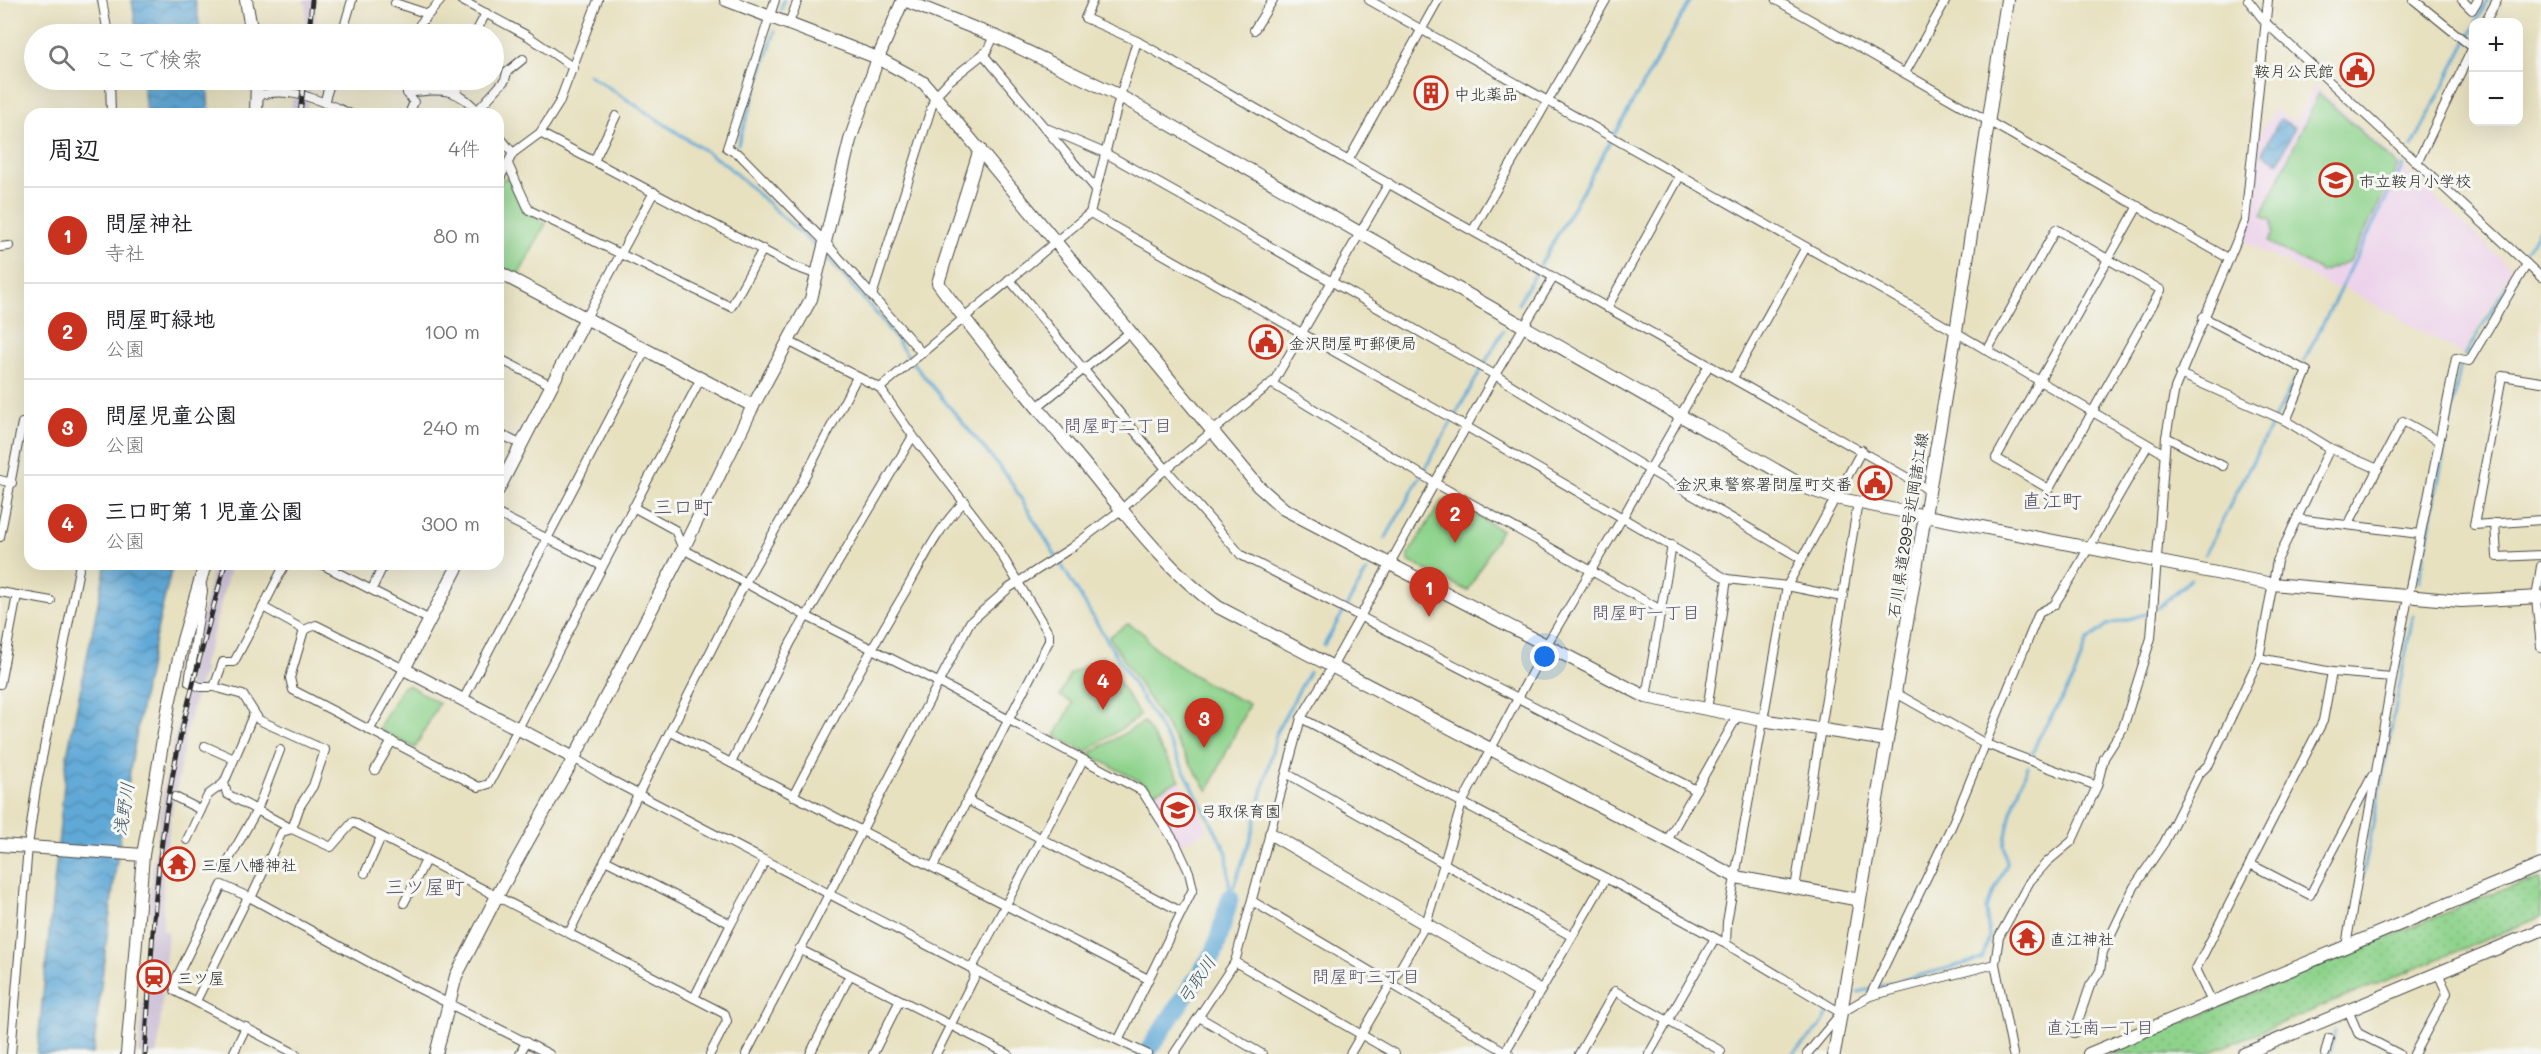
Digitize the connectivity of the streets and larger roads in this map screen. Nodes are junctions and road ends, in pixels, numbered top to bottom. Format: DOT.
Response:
graph roads {
  1 [pos="102,0"];
  2 [pos="246,0"];
  3 [pos="352,0"];
  4 [pos="441,0"];
  5 [pos="461,0"];
  6 [pos="598,0"];
  7 [pos="726,0"];
  8 [pos="775,0"];
  9 [pos="798,0"];
  10 [pos="904,0"];
  11 [pos="1093,0"];
  12 [pos="1273,0"];
  13 [pos="1369,0"];
  14 [pos="1438,0"];
  15 [pos="1606,0"];
  16 [pos="1946,0"];
  17 [pos="2007,0"];
  18 [pos="2248,0"];
  19 [pos="2268,0"];
  20 [pos="2414,0"];
  21 [pos="2462,0"];
  22 [pos="2478,0"];
  23 [pos="2497,0"];
  24 [pos="1779,1"];
  25 [pos="395,3"];
  26 [pos="428,14"];
  27 [pos="486,14"];
  28 [pos="770,16"];
  29 [pos="2487,18"];
  30 [pos="2266,22"];
  31 [pos="789,23"];
  32 [pos="106,24"];
  33 [pos="250,24"];
  34 [pos="345,24"];
  35 [pos="420,24"];
  36 [pos="480,24"];
  37 [pos="1254,30"];
  38 [pos="1421,31"];
  39 [pos="994,36"];
  40 [pos="1137,41"];
  41 [pos="2469,44"];
  42 [pos="983,54"];
  43 [pos="2469,54"];
  44 [pos="878,58"];
  45 [pos="523,59"];
  46 [pos="574,68"];
  47 [pos="1905,73"];
  48 [pos="504,81"];
  49 [pos="110,90"];
  50 [pos="257,90"];
  51 [pos="328,90"];
  52 [pos="407,90"];
  53 [pos="457,90"];
  54 [pos="497,90"];
  55 [pos="407,93"];
  56 [pos="456,93"];
  57 [pos="257,96"];
  58 [pos="935,96"];
  59 [pos="1120,96"];
  60 [pos="1548,101"];
  61 [pos="324,103"];
  62 [pos="111,108"];
  63 [pos="256,108"];
  64 [pos="336,108"];
  65 [pos="412,108"];
  66 [pos="475,108"];
  67 [pos="482,108"];
  68 [pos="616,116"];
  69 [pos="1990,122"];
  70 [pos="1044,127"];
  71 [pos="540,133"];
  72 [pos="504,142"];
  73 [pos="980,149"];
  74 [pos="513,153"];
  75 [pos="1107,153"];
  76 [pos="594,160"];
  77 [pos="1348,160"];
  78 [pos="2417,163"];
  79 [pos="508,164"];
  80 [pos="504,171"];
  81 [pos="1680,176"];
  82 [pos="1389,183"];
  83 [pos="1096,189"];
  84 [pos="654,192"];
  85 [pos="2138,206"];
  86 [pos="1090,213"];
  87 [pos="1473,230"];
  88 [pos="1360,232"];
  89 [pos="1055,242"];
  90 [pos="825,245"];
  91 [pos="1806,247"];
  92 [pos="764,249"];
  93 [pos="621,255"];
  94 [pos="2228,258"];
  95 [pos="2108,259"];
  96 [pos="2527,264"];
  97 [pos="504,275"];
  98 [pos="818,275"];
  99 [pos="2541,277"];
  100 [pos="1553,278"];
  101 [pos="1009,279"];
  102 [pos="1332,282"];
  103 [pos="872,296"];
  104 [pos="1607,308"];
  105 [pos="963,317"];
  106 [pos="2203,317"];
  107 [pos="586,318"];
  108 [pos="1524,328"];
  109 [pos="1130,332"];
  110 [pos="1956,332"];
  111 [pos="1302,334"];
  112 [pos="788,341"];
  113 [pos="646,350"];
  114 [pos="1987,351"];
  115 [pos="919,354"];
  116 [pos="504,361"];
  117 [pos="1709,365"];
  118 [pos="1084,369"];
  119 [pos="1492,374"];
  120 [pos="2180,375"];
  121 [pos="857,377"];
  122 [pos="701,378"];
  123 [pos="1733,378"];
  124 [pos="2039,381"];
  125 [pos="2541,382"];
  126 [pos="1270,383"];
  127 [pos="553,386"];
  128 [pos="880,388"];
  129 [pos="753,406"];
  130 [pos="1037,407"];
  131 [pos="2092,412"];
  132 [pos="1680,414"];
  133 [pos="2279,418"];
  134 [pos="22,423"];
  135 [pos="1467,427"];
  136 [pos="1213,432"];
  137 [pos="504,436"];
  138 [pos="913,436"];
  139 [pos="2166,437"];
  140 [pos="2439,441"];
  141 [pos="522,445"];
  142 [pos="2148,445"];
  143 [pos="2330,448"];
  144 [pos="1862,450"];
  145 [pos="2163,453"];
  146 [pos="2223,466"];
  147 [pos="1166,469"];
  148 [pos="2378,469"];
  149 [pos="1649,470"];
  150 [pos="504,479"];
  151 [pos="0,480"];
  152 [pos="1431,481"];
  153 [pos="12,483"];
  154 [pos="1929,490"];
  155 [pos="1835,498"];
  156 [pos="965,501"];
  157 [pos="1858,502"];
  158 [pos="633,507"];
  159 [pos="1122,509"];
  160 [pos="1924,514"];
  161 [pos="504,517"];
  162 [pos="1623,517"];
  163 [pos="2297,519"];
  164 [pos="2541,520"];
  165 [pos="2495,523"];
  166 [pos="2348,525"];
  167 [pos="2420,534"];
  168 [pos="0,537"];
  169 [pos="547,540"];
  170 [pos="1672,545"];
  171 [pos="2090,547"];
  172 [pos="683,549"];
  173 [pos="2541,555"];
  174 [pos="1802,559"];
  175 [pos="2156,560"];
  176 [pos="1389,563"];
  177 [pos="602,566"];
  178 [pos="2541,566"];
  179 [pos="79,570"];
  180 [pos="204,570"];
  181 [pos="282,570"];
  182 [pos="333,570"];
  183 [pos="381,570"];
  184 [pos="456,570"];
  185 [pos="1591,571"];
  186 [pos="1727,579"];
  187 [pos="1018,581"];
  188 [pos="201,582"];
  189 [pos="745,583"];
  190 [pos="2272,584"];
  191 [pos="1787,586"];
  192 [pos="372,590"];
  193 [pos="0,592"];
  194 [pos="17,595"];
  195 [pos="2408,596"];
  196 [pos="1842,597"];
  197 [pos="2539,598"];
  198 [pos="51,601"];
  199 [pos="263,607"];
  200 [pos="1661,610"];
  201 [pos="806,616"];
  202 [pos="1360,616"];
  203 [pos="430,620"];
  204 [pos="304,630"];
  205 [pos="1547,644"];
  206 [pos="2541,647"];
  207 [pos="871,648"];
  208 [pos="2259,658"];
  209 [pos="1332,667"];
  210 [pos="404,669"];
  211 [pos="2332,672"];
  212 [pos="2392,677"];
  213 [pos="938,682"];
  214 [pos="0,684"];
  215 [pos="214,687"];
  216 [pos="1896,693"];
  217 [pos="1646,697"];
  218 [pos="1518,698"];
  219 [pos="463,700"];
  220 [pos="1707,710"];
  221 [pos="254,713"];
  222 [pos="1738,716"];
  223 [pos="1301,718"];
  224 [pos="1007,720"];
  225 [pos="1762,720"];
  226 [pos="370,729"];
  227 [pos="517,729"];
  228 [pos="1821,729"];
  229 [pos="671,732"];
  230 [pos="1886,740"];
  231 [pos="392,741"];
  232 [pos="1986,744"];
  233 [pos="205,746"];
  234 [pos="280,750"];
  235 [pos="1490,750"];
  236 [pos="574,758"];
  237 [pos="234,759"];
  238 [pos="1083,760"];
  239 [pos="730,764"];
  240 [pos="2376,769"];
  241 [pos="375,770"];
  242 [pos="1286,773"];
  243 [pos="224,783"];
  244 [pos="2097,786"];
  245 [pos="1695,790"];
  246 [pos="638,794"];
  247 [pos="793,796"];
  248 [pos="175,797"];
  249 [pos="967,800"];
  250 [pos="1462,803"];
  251 [pos="201,810"];
  252 [pos="257,810"];
  253 [pos="292,829"];
  254 [pos="861,829"];
  255 [pos="1271,834"];
  256 [pos="381,837"];
  257 [pos="1041,838"];
  258 [pos="187,840"];
  259 [pos="1667,841"];
  260 [pos="0,845"];
  261 [pos="28,846"];
  262 [pos="143,855"];
  263 [pos="426,860"];
  264 [pos="605,860"];
  265 [pos="765,861"];
  266 [pos="1443,861"];
  267 [pos="2250,864"];
  268 [pos="2541,865"];
  269 [pos="933,867"];
  270 [pos="224,868"];
  271 [pos="364,873"];
  272 [pos="1736,877"];
  273 [pos="1606,878"];
  274 [pos="1795,888"];
  275 [pos="828,894"];
  276 [pos="497,896"];
  277 [pos="250,897"];
  278 [pos="1860,900"];
  279 [pos="1252,901"];
  280 [pos="405,903"];
  281 [pos="1005,904"];
  282 [pos="1182,912"];
  283 [pos="731,924"];
  284 [pos="1426,924"];
  285 [pos="2541,930"];
  286 [pos="568,933"];
  287 [pos="1571,936"];
  288 [pos="1715,938"];
  289 [pos="1726,944"];
  290 [pos="2346,946"];
  291 [pos="799,949"];
  292 [pos="1234,962"];
  293 [pos="1995,964"];
  294 [pos="972,968"];
  295 [pos="2438,973"];
  296 [pos="850,975"];
  297 [pos="1148,979"];
  298 [pos="1392,982"];
  299 [pos="1539,990"];
  300 [pos="1871,994"];
  301 [pos="694,998"];
  302 [pos="900,1000"];
  303 [pos="196,1001"];
  304 [pos="2212,1002"];
  305 [pos="449,1003"];
  306 [pos="2348,1010"];
  307 [pos="1841,1013"];
  308 [pos="1199,1017"];
  309 [pos="1668,1021"];
  310 [pos="950,1026"];
  311 [pos="246,1027"];
  312 [pos="2074,1033"];
  313 [pos="1362,1034"];
  314 [pos="2329,1038"];
  315 [pos="1123,1041"];
  316 [pos="526,1042"];
  317 [pos="2252,1052"];
  318 [pos="1003,1053"];
  319 [pos="1506,1053"];
  320 [pos="11,1054"];
  321 [pos="128,1054"];
  322 [pos="233,1054"];
  323 [pos="296,1054"];
  324 [pos="436,1054"];
  325 [pos="520,1054"];
  326 [pos="549,1054"];
  327 [pos="710,1054"];
  328 [pos="746,1054"];
  329 [pos="810,1054"];
  330 [pos="873,1054"];
  331 [pos="936,1054"];
  332 [pos="1147,1054"];
  333 [pos="1174,1054"];
  334 [pos="1262,1054"];
  335 [pos="1350,1054"];
  336 [pos="1395,1054"];
  337 [pos="1579,1054"];
  338 [pos="1649,1054"];
  339 [pos="1719,1054"];
  340 [pos="1807,1054"];
  341 [pos="1834,1054"];
  342 [pos="2013,1054"];
  343 [pos="2089,1054"];
  344 [pos="2325,1054"];
  345 [pos="2399,1054"];
  346 [pos="2414,1054"];
  1 -- 32 [label="street"];
  2 -- 33 [label="street"];
  3 -- 34 [label="street"];
  4 -- 26 [label="street"];
  5 -- 27 [label="street"];
  6 -- 46 [label="street"];
  7 -- 28 [label="street"];
  8 -- 28 [label="street"];
  9 -- 31 [label="street"];
  10 -- 39 [label="street"];
  10 -- 44 [label="street"];
  11 -- 40 [label="street"];
  12 -- 37 [label="street"];
  13 -- 38 [label="street"];
  14 -- 38 [label="street"];
  15 -- 60 [label="street"];
  16 -- 47 [label="street"];
  17 -- 69 [label="street, 石川県道299号近岡諸江線"];
  18 -- 30 [label="street"];
  19 -- 30 [label="street"];
  20 -- 41 [label="street"];
  21 -- 22 [label="street"];
  23 -- 29 [label="street"];
  24 -- 47 [label="street"];
  25 -- 26 [label="street"];
  26 -- 35 [label="street"];
  27 -- 36 [label="street"];
  27 -- 46 [label="street"];
  28 -- 31 [label="street"];
  28 -- 90 [label="street"];
  30 -- 78 [label="street"];
  30 -- 94 [label="street"];
  31 -- 44 [label="street"];
  38 -- 60 [label="street"];
  38 -- 77 [label="street"];
  39 -- 42 [label="street"];
  39 -- 59 [label="street"];
  40 -- 59 [label="street"];
  40 -- 77 [label="street"];
  42 -- 58 [label="street"];
  42 -- 70 [label="street"];
  43 -- 78 [label="street"];
  44 -- 58 [label="street"];
  44 -- 90 [label="street"];
  45 -- 48 [label="street"];
  46 -- 71 [label="street"];
  47 -- 69 [label="street"];
  49 -- 62 [label="street"];
  50 -- 57 [label="street"];
  51 -- 61 [label="street"];
  52 -- 55 [label="street"];
  53 -- 56 [label="street"];
  54 -- 67 [label="street"];
  55 -- 56 [label="street"];
  55 -- 65 [label="street"];
  56 -- 66 [label="street"];
  57 -- 61 [label="street"];
  57 -- 63 [label="street"];
  58 -- 73 [label="street"];
  58 -- 103 [label="street"];
  59 -- 75 [label="street"];
  59 -- 88 [label="street"];
  60 -- 81 [label="street"];
  60 -- 87 [label="street"];
  61 -- 64 [label="street"];
  68 -- 76 [label="street"];
  69 -- 85 [label="street"];
  69 -- 110 [label="street, 石川県道299号近岡諸江線"];
  70 -- 75 [label="street"];
  70 -- 83 [label="street"];
  71 -- 74 [label="street"];
  71 -- 76 [label="street"];
  72 -- 74 [label="street"];
  73 -- 89 [label="street"];
  73 -- 105 [label="street"];
  74 -- 79 [label="street"];
  75 -- 83 [label="street"];
  75 -- 102 [label="street"];
  76 -- 84 [label="street"];
  77 -- 82 [label="street"];
  78 -- 96 [label="street"];
  79 -- 80 [label="street"];
  79 -- 93 [label="street"];
  81 -- 91 [label="street"];
  81 -- 104 [label="street"];
  82 -- 87 [label="street"];
  82 -- 88 [label="street"];
  83 -- 86 [label="street"];
  84 -- 92 [label="street"];
  84 -- 93 [label="street"];
  85 -- 94 [label="street"];
  85 -- 95 [label="street"];
  86 -- 89 [label="street"];
  86 -- 111 [label="street"];
  87 -- 100 [label="street"];
  88 -- 102 [label="street"];
  88 -- 108 [label="street"];
  89 -- 101 [label="street"];
  89 -- 109 [label="street"];
  90 -- 98 [label="street"];
  90 -- 103 [label="street"];
  91 -- 110 [label="street"];
  91 -- 123 [label="street"];
  92 -- 93 [label="street"];
  92 -- 98 [label="street"];
  93 -- 107 [label="street"];
  94 -- 106 [label="street"];
  95 -- 114 [label="street"];
  95 -- 124 [label="street"];
  95 -- 131 [label="street"];
  96 -- 99 [label="street"];
  96 -- 140 [label="street"];
  97 -- 107 [label="street"];
  98 -- 112 [label="street"];
  100 -- 104 [label="street"];
  100 -- 108 [label="street"];
  101 -- 105 [label="street"];
  101 -- 118 [label="street"];
  102 -- 111 [label="street"];
  102 -- 119 [label="street"];
  103 -- 115 [label="street"];
  104 -- 117 [label="street"];
  105 -- 115 [label="street"];
  105 -- 130 [label="street"];
  106 -- 120 [label="street"];
  106 -- 133 [label="street"];
  107 -- 113 [label="street"];
  107 -- 127 [label="street"];
  108 -- 119 [label="street"];
  108 -- 132 [label="street"];
  109 -- 118 [label="street"];
  109 -- 136 [label="street"];
  110 -- 114 [label="street"];
  110 -- 154 [label="street, 石川県道299号近岡諸江線"];
  111 -- 126 [label="street"];
  111 -- 135 [label="street"];
  112 -- 121 [label="street"];
  112 -- 129 [label="street"];
  113 -- 122 [label="street"];
  113 -- 169 [label="street"];
  114 -- 124 [label="street"];
  115 -- 128 [label="street"];
  116 -- 127 [label="street"];
  117 -- 123 [label="street"];
  117 -- 132 [label="street"];
  118 -- 130 [label="street"];
  118 -- 147 [label="street"];
  119 -- 135 [label="street"];
  119 -- 149 [label="street"];
  120 -- 133 [label="street"];
  120 -- 139 [label="street"];
  121 -- 128 [label="street"];
  121 -- 189 [label="street"];
  122 -- 129 [label="street"];
  122 -- 158 [label="street"];
  123 -- 144 [label="street"];
  124 -- 131 [label="street"];
  124 -- 131 [label="street"];
  125 -- 165 [label="street"];
  126 -- 136 [label="street"];
  126 -- 152 [label="street"];
  127 -- 141 [label="street"];
  128 -- 138 [label="street"];
  129 -- 172 [label="street"];
  130 -- 159 [label="street"];
  131 -- 142 [label="street"];
  132 -- 149 [label="street"];
  132 -- 155 [label="street"];
  133 -- 143 [label="street"];
  134 -- 153 [label="street"];
  135 -- 152 [label="street"];
  135 -- 162 [label="street"];
  136 -- 147 [label="street"];
  136 -- 176 [label="street"];
  137 -- 141 [label="street"];
  138 -- 156 [label="street"];
  138 -- 201 [label="street"];
  139 -- 145 [label="street"];
  139 -- 146 [label="street"];
  140 -- 148 [label="street"];
  140 -- 167 [label="street"];
  141 -- 150 [label="street"];
  142 -- 145 [label="street"];
  142 -- 171 [label="street"];
  143 -- 148 [label="street"];
  143 -- 163 [label="street"];
  144 -- 154 [label="street"];
  144 -- 155 [label="street"];
  145 -- 175 [label="street"];
  147 -- 159 [label="street"];
  147 -- 202 [label="street"];
  148 -- 166 [label="street"];
  149 -- 162 [label="street"];
  149 -- 174 [label="street"];
  151 -- 153 [label="street"];
  152 -- 176 [label="street"];
  152 -- 185 [label="street"];
  153 -- 168 [label="street"];
  154 -- 160 [label="street, 石川県道299号近岡諸江線"];
  155 -- 157 [label="street"];
  155 -- 174 [label="street"];
  156 -- 187 [label="street"];
  156 -- 207 [label="street"];
  157 -- 160 [label="street"];
  157 -- 196 [label="street"];
  158 -- 172 [label="street"];
  158 -- 177 [label="street"];
  159 -- 187 [label="street"];
  159 -- 209 [label="street"];
  160 -- 171 [label="street"];
  160 -- 216 [label="street, 石川県道299号近岡諸江線"];
  161 -- 169 [label="street"];
  162 -- 170 [label="street"];
  162 -- 185 [label="street"];
  163 -- 166 [label="street"];
  163 -- 190 [label="street"];
  164 -- 165 [label="street"];
  165 -- 173 [label="street"];
  166 -- 167 [label="street"];
  167 -- 195 [label="street"];
  169 -- 177 [label="street"];
  169 -- 219 [label="street"];
  170 -- 186 [label="street"];
  170 -- 200 [label="street"];
  171 -- 175 [label="street"];
  171 -- 232 [label="street"];
  172 -- 189 [label="street"];
  172 -- 236 [label="street"];
  174 -- 191 [label="street"];
  175 -- 190 [label="street"];
  175 -- 244 [label="street"];
  176 -- 202 [label="street"];
  176 -- 205 [label="street"];
  177 -- 227 [label="street"];
  178 -- 197 [label="street"];
  179 -- 261 [label="street"];
  180 -- 188 [label="street"];
  181 -- 199 [label="street"];
  182 -- 192 [label="street"];
  183 -- 192 [label="street"];
  184 -- 203 [label="street"];
  185 -- 200 [label="street"];
  185 -- 205 [label="street"];
  186 -- 191 [label="street"];
  186 -- 220 [label="street"];
  187 -- 213 [label="street"];
  187 -- 224 [label="street"];
  188 -- 215 [label="street"];
  188 -- 262 [label="street"];
  189 -- 201 [label="street"];
  189 -- 229 [label="street"];
  190 -- 195 [label="street"];
  190 -- 208 [label="street"];
  191 -- 196 [label="street"];
  191 -- 225 [label="street"];
  192 -- 203 [label="street"];
  193 -- 194 [label="street"];
  194 -- 198 [label="street"];
  194 -- 214 [label="street"];
  195 -- 197 [label="street"];
  195 -- 212 [label="street"];
  196 -- 228 [label="street"];
  197 -- 206 [label="street"];
  199 -- 204 [label="street"];
  199 -- 215 [label="street"];
  200 -- 217 [label="street"];
  201 -- 207 [label="street"];
  201 -- 239 [label="street"];
  202 -- 209 [label="street"];
  202 -- 218 [label="street"];
  203 -- 210 [label="street"];
  204 -- 210 [label="street"];
  204 -- 226 [label="street"];
  205 -- 217 [label="street"];
  205 -- 218 [label="street"];
  207 -- 213 [label="street"];
  207 -- 247 [label="street"];
  208 -- 211 [label="street"];
  208 -- 312 [label="street"];
  209 -- 223 [label="street"];
  209 -- 235 [label="street"];
  210 -- 219 [label="street"];
  210 -- 226 [label="street"];
  211 -- 212 [label="street"];
  211 -- 267 [label="street"];
  212 -- 240 [label="street"];
  213 -- 224 [label="street"];
  213 -- 254 [label="street"];
  215 -- 221 [label="street"];
  216 -- 230 [label="street, 石川県道299号近岡諸江線"];
  216 -- 232 [label="street"];
  217 -- 220 [label="street"];
  218 -- 235 [label="street"];
  218 -- 245 [label="street"];
  219 -- 227 [label="street"];
  220 -- 222 [label="street"];
  221 -- 237 [label="street"];
  221 -- 253 [label="street"];
  222 -- 225 [label="street"];
  222 -- 245 [label="street"];
  223 -- 242 [label="street"];
  223 -- 250 [label="street"];
  224 -- 238 [label="street"];
  224 -- 249 [label="street"];
  225 -- 228 [label="street"];
  225 -- 272 [label="street"];
  226 -- 231 [label="street"];
  227 -- 231 [label="street"];
  227 -- 236 [label="street"];
  228 -- 230 [label="street"];
  228 -- 274 [label="street"];
  229 -- 239 [label="street"];
  229 -- 246 [label="street"];
  230 -- 278 [label="street, 石川県道299号近岡諸江線"];
  231 -- 241 [label="street"];
  232 -- 244 [label="street"];
  232 -- 300 [label="street"];
  233 -- 237 [label="street"];
  234 -- 252 [label="street"];
  235 -- 250 [label="street"];
  235 -- 259 [label="street"];
  236 -- 246 [label="street"];
  236 -- 276 [label="street"];
  237 -- 243 [label="street"];
  238 -- 257 [label="street"];
  238 -- 282 [label="street"];
  239 -- 247 [label="street"];
  240 -- 267 [label="street"];
  240 -- 290 [label="street"];
  242 -- 255 [label="street"];
  242 -- 266 [label="street"];
  243 -- 251 [label="street"];
  243 -- 252 [label="street"];
  244 -- 293 [label="street"];
  245 -- 259 [label="street"];
  246 -- 264 [label="street"];
  246 -- 265 [label="street"];
  247 -- 254 [label="street"];
  248 -- 251 [label="street"];
  249 -- 257 [label="street"];
  249 -- 269 [label="street"];
  250 -- 266 [label="street"];
  250 -- 273 [label="street"];
  251 -- 258 [label="street"];
  252 -- 253 [label="street"];
  252 -- 270 [label="street"];
  253 -- 256 [label="street"];
  253 -- 277 [label="street"];
  254 -- 269 [label="street"];
  254 -- 275 [label="street"];
  255 -- 279 [label="street"];
  255 -- 284 [label="street"];
  256 -- 263 [label="street"];
  256 -- 271 [label="street"];
  257 -- 281 [label="street"];
  257 -- 282 [label="street"];
  259 -- 272 [label="street"];
  260 -- 261 [label="street"];
  261 -- 262 [label="street"];
  261 -- 320 [label="street"];
  262 -- 321 [label="street"];
  263 -- 276 [label="street"];
  263 -- 280 [label="street"];
  264 -- 283 [label="street"];
  264 -- 286 [label="street"];
  265 -- 275 [label="street"];
  265 -- 283 [label="street"];
  266 -- 284 [label="street"];
  266 -- 287 [label="street"];
  267 -- 304 [label="street"];
  268 -- 290 [label="street"];
  269 -- 281 [label="street"];
  272 -- 274 [label="street"];
  272 -- 289 [label="street"];
  273 -- 287 [label="street"];
  273 -- 288 [label="street"];
  274 -- 278 [label="street"];
  275 -- 291 [label="street"];
  275 -- 294 [label="street"];
  276 -- 286 [label="street"];
  276 -- 305 [label="street"];
  277 -- 303 [label="street"];
  277 -- 303 [label="street"];
  277 -- 305 [label="street"];
  278 -- 307 [label="street, 石川県道299号近岡諸江線"];
  279 -- 292 [label="street"];
  279 -- 298 [label="street"];
  281 -- 294 [label="street"];
  281 -- 297 [label="street"];
  282 -- 297 [label="street"];
  283 -- 301 [label="street"];
  284 -- 298 [label="street"];
  284 -- 299 [label="street"];
  285 -- 295 [label="street"];
  286 -- 301 [label="street"];
  287 -- 299 [label="street"];
  288 -- 289 [label="street"];
  288 -- 309 [label="street"];
  289 -- 307 [label="street"];
  290 -- 304 [label="street"];
  291 -- 296 [label="street"];
  291 -- 328 [label="street"];
  292 -- 308 [label="street"];
  292 -- 313 [label="street"];
  293 -- 300 [label="street"];
  293 -- 342 [label="street"];
  294 -- 310 [label="street"];
  294 -- 315 [label="street"];
  295 -- 306 [label="street"];
  295 -- 346 [label="street"];
  296 -- 302 [label="street"];
  296 -- 329 [label="street"];
  297 -- 315 [label="street"];
  298 -- 313 [label="street"];
  298 -- 319 [label="street"];
  299 -- 319 [label="street"];
  300 -- 307 [label="street"];
  301 -- 327 [label="street"];
  302 -- 310 [label="street"];
  302 -- 330 [label="street"];
  303 -- 311 [label="street"];
  304 -- 343 [label="street"];
  305 -- 316 [label="street"];
  305 -- 324 [label="street"];
  306 -- 317 [label="street"];
  306 -- 345 [label="street"];
  307 -- 340 [label="street"];
  307 -- 341 [label="street, 石川県道299号近岡諸江線"];
  308 -- 333 [label="street"];
  308 -- 334 [label="street"];
  309 -- 337 [label="street"];
  309 -- 338 [label="street"];
  309 -- 339 [label="street"];
  310 -- 318 [label="street"];
  310 -- 331 [label="street"];
  311 -- 322 [label="street"];
  311 -- 323 [label="street"];
  313 -- 335 [label="street"];
  313 -- 336 [label="street"];
  314 -- 344 [label="street"];
  315 -- 332 [label="street"];
  316 -- 325 [label="street"];
  316 -- 326 [label="street"];
}
